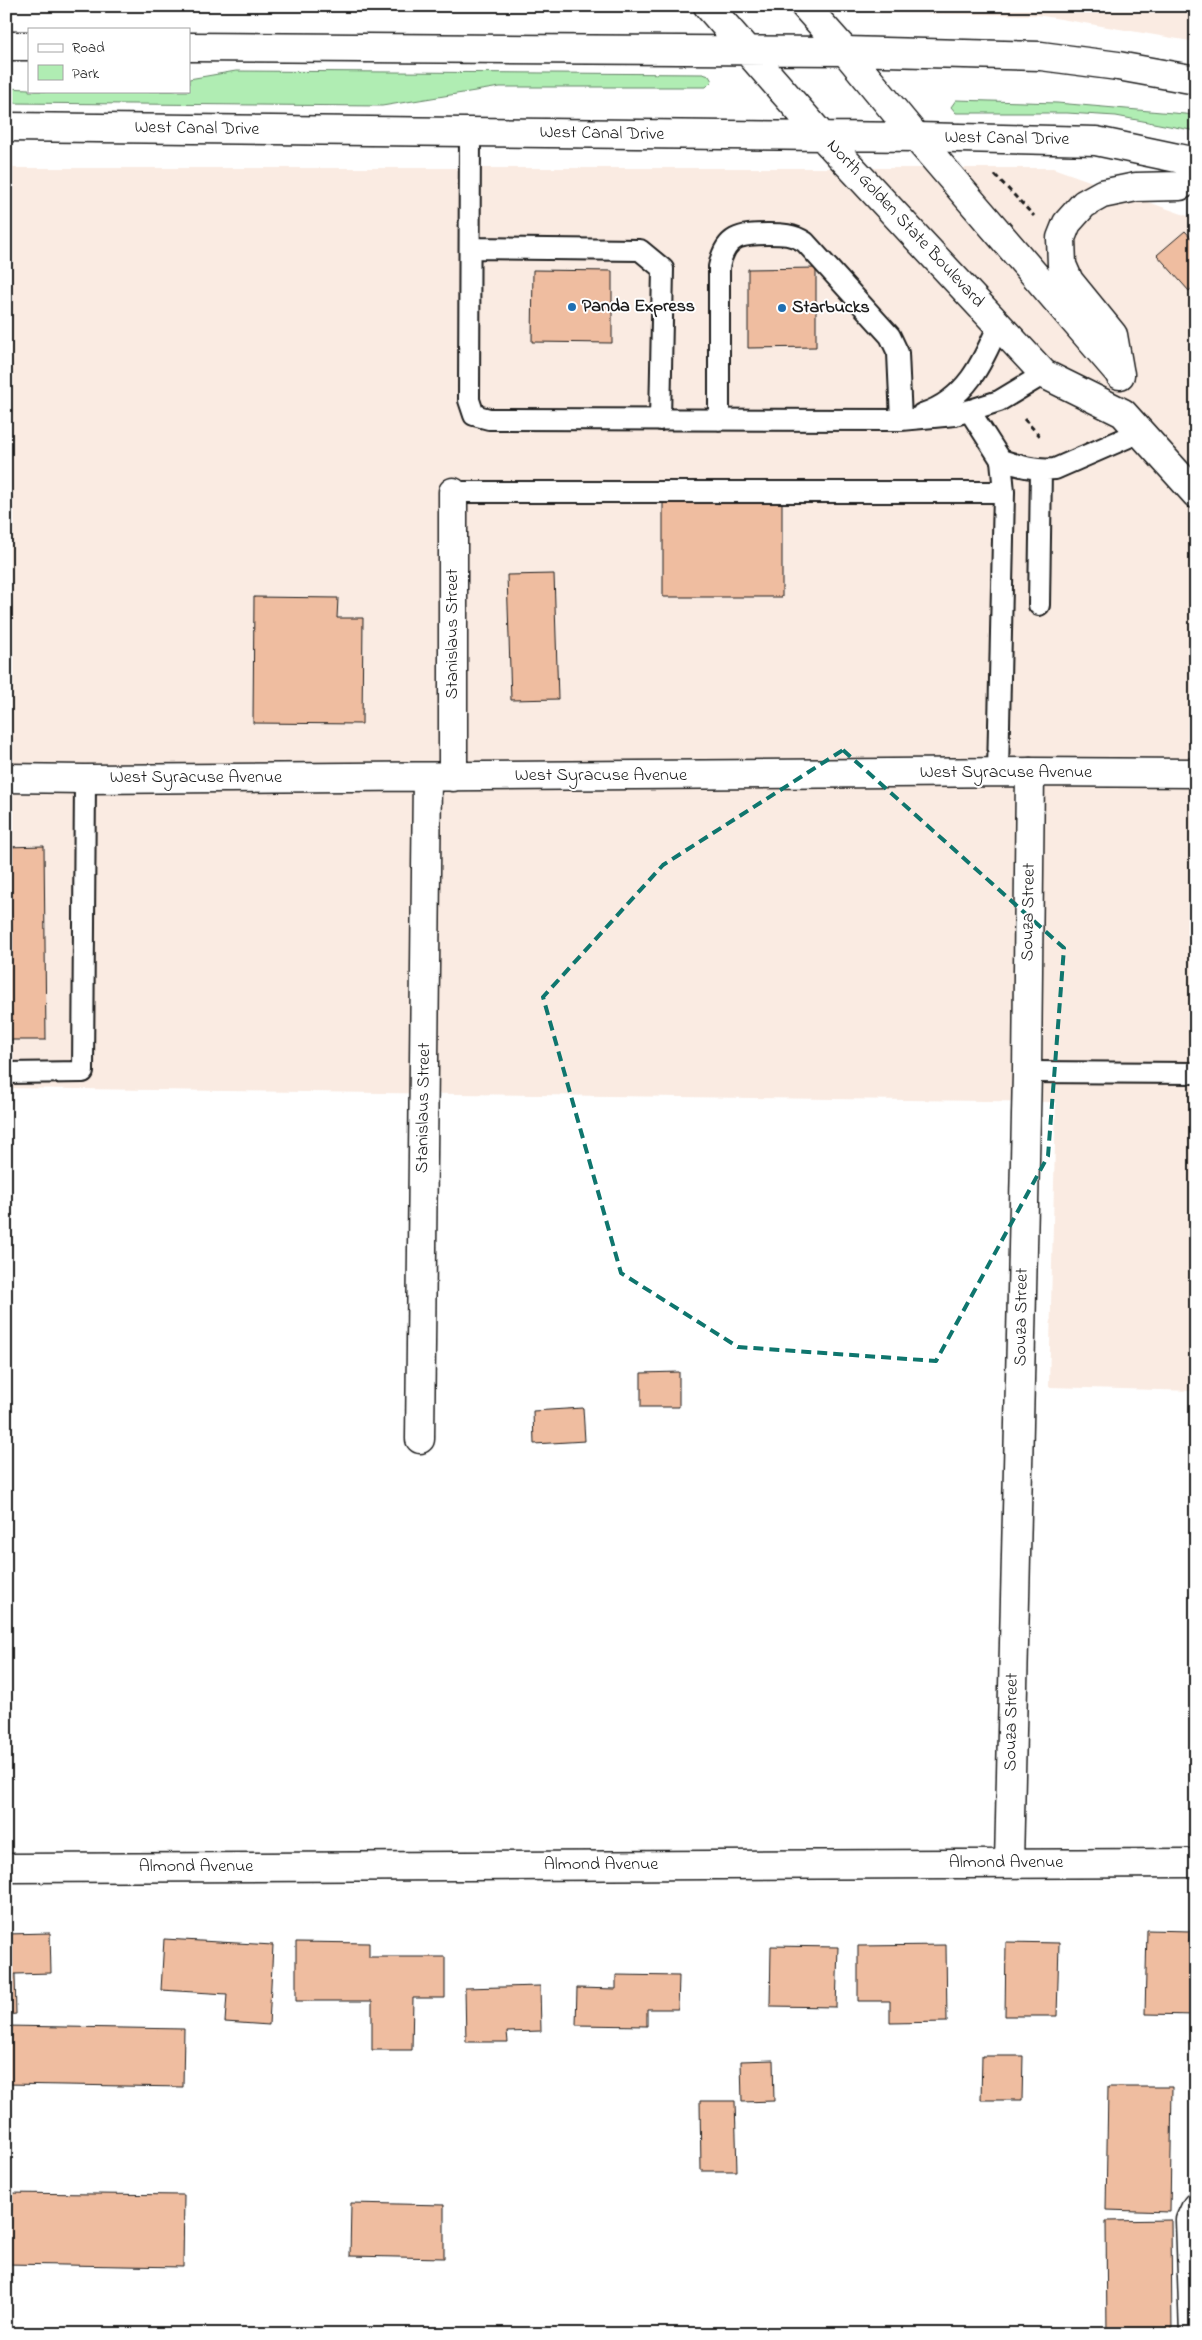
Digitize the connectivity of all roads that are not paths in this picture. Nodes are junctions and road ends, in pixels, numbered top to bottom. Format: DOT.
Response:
graph roads {
  1 [pos="708,6"];
  2 [pos="805,6"];
  3 [pos="6,46"];
  4 [pos="28,46"];
  5 [pos="190,47"];
  6 [pos="748,51"];
  7 [pos="845,51"];
  8 [pos="1196,80"];
  9 [pos="6,127"];
  10 [pos="470,132"];
  11 [pos="822,136"];
  12 [pos="916,137"];
  13 [pos="1196,162"];
  14 [pos="1196,176"];
  15 [pos="470,248"];
  16 [pos="999,324"];
  17 [pos="1044,374"];
  18 [pos="1120,374"];
  19 [pos="969,410"];
  20 [pos="660,420"];
  21 [pos="719,420"];
  22 [pos="901,420"];
  23 [pos="1132,423"];
  24 [pos="1001,460"];
  25 [pos="1041,470"];
  26 [pos="453,492"];
  27 [pos="1004,492"];
  28 [pos="1196,494"];
  29 [pos="1039,605"];
  30 [pos="1030,772"];
  31 [pos="998,773"];
  32 [pos="1196,773"];
  33 [pos="440,777"];
  34 [pos="6,778"];
  35 [pos="85,779"];
  36 [pos="1027,1072"];
  37 [pos="6,1073"];
  38 [pos="1196,1073"];
  39 [pos="420,1440"];
  40 [pos="1009,1862"];
  41 [pos="1196,1862"];
  42 [pos="6,1868"];
  43 [pos="1196,2207"];
  44 [pos="1194,2334"];
  1 -- 6 [label="street, North Golden State Boulevard"];
  2 -- 7 [label="street"];
  3 -- 4 [label="street"];
  5 -- 6 [label="street"];
  6 -- 7 [label="street"];
  6 -- 11 [label="street, North Golden State Boulevard"];
  7 -- 8 [label="street"];
  7 -- 12 [label="street"];
  9 -- 10 [label="street, West Canal Drive"];
  10 -- 11 [label="street, West Canal Drive"];
  10 -- 15 [label="lane"];
  11 -- 12 [label="street, West Canal Drive"];
  11 -- 16 [label="street, North Golden State Boulevard"];
  12 -- 13 [label="street, West Canal Drive"];
  12 -- 18 [label="street"];
  14 -- 18 [label="street"];
  15 -- 20 [label="lane"];
  15 -- 20 [label="lane"];
  16 -- 17 [label="street, North Golden State Boulevard"];
  16 -- 22 [label="lane"];
  17 -- 19 [label="lane"];
  17 -- 23 [label="street, North Golden State Boulevard"];
  18 -- 23 [label="street"];
  19 -- 22 [label="lane"];
  19 -- 24 [label="lane"];
  20 -- 21 [label="lane"];
  21 -- 22 [label="lane"];
  21 -- 22 [label="lane"];
  23 -- 25 [label="lane"];
  23 -- 28 [label="street, North Golden State Boulevard"];
  24 -- 25 [label="lane"];
  24 -- 27 [label="lane"];
  25 -- 29 [label="lane"];
  26 -- 27 [label="lane"];
  26 -- 33 [label="street, Stanislaus Street"];
  27 -- 31 [label="lane"];
  30 -- 31 [label="street, West Syracuse Avenue"];
  30 -- 32 [label="street, West Syracuse Avenue"];
  30 -- 36 [label="street, Souza Street"];
  31 -- 33 [label="street, West Syracuse Avenue"];
  33 -- 35 [label="street, West Syracuse Avenue"];
  33 -- 39 [label="street, Stanislaus Street"];
  34 -- 35 [label="street, West Syracuse Avenue"];
  35 -- 37 [label="lane"];
  36 -- 38 [label="lane"];
  36 -- 40 [label="street, Souza Street"];
  40 -- 41 [label="street, Almond Avenue"];
  40 -- 42 [label="street, Almond Avenue"];
  43 -- 44 [label="street"];
}
